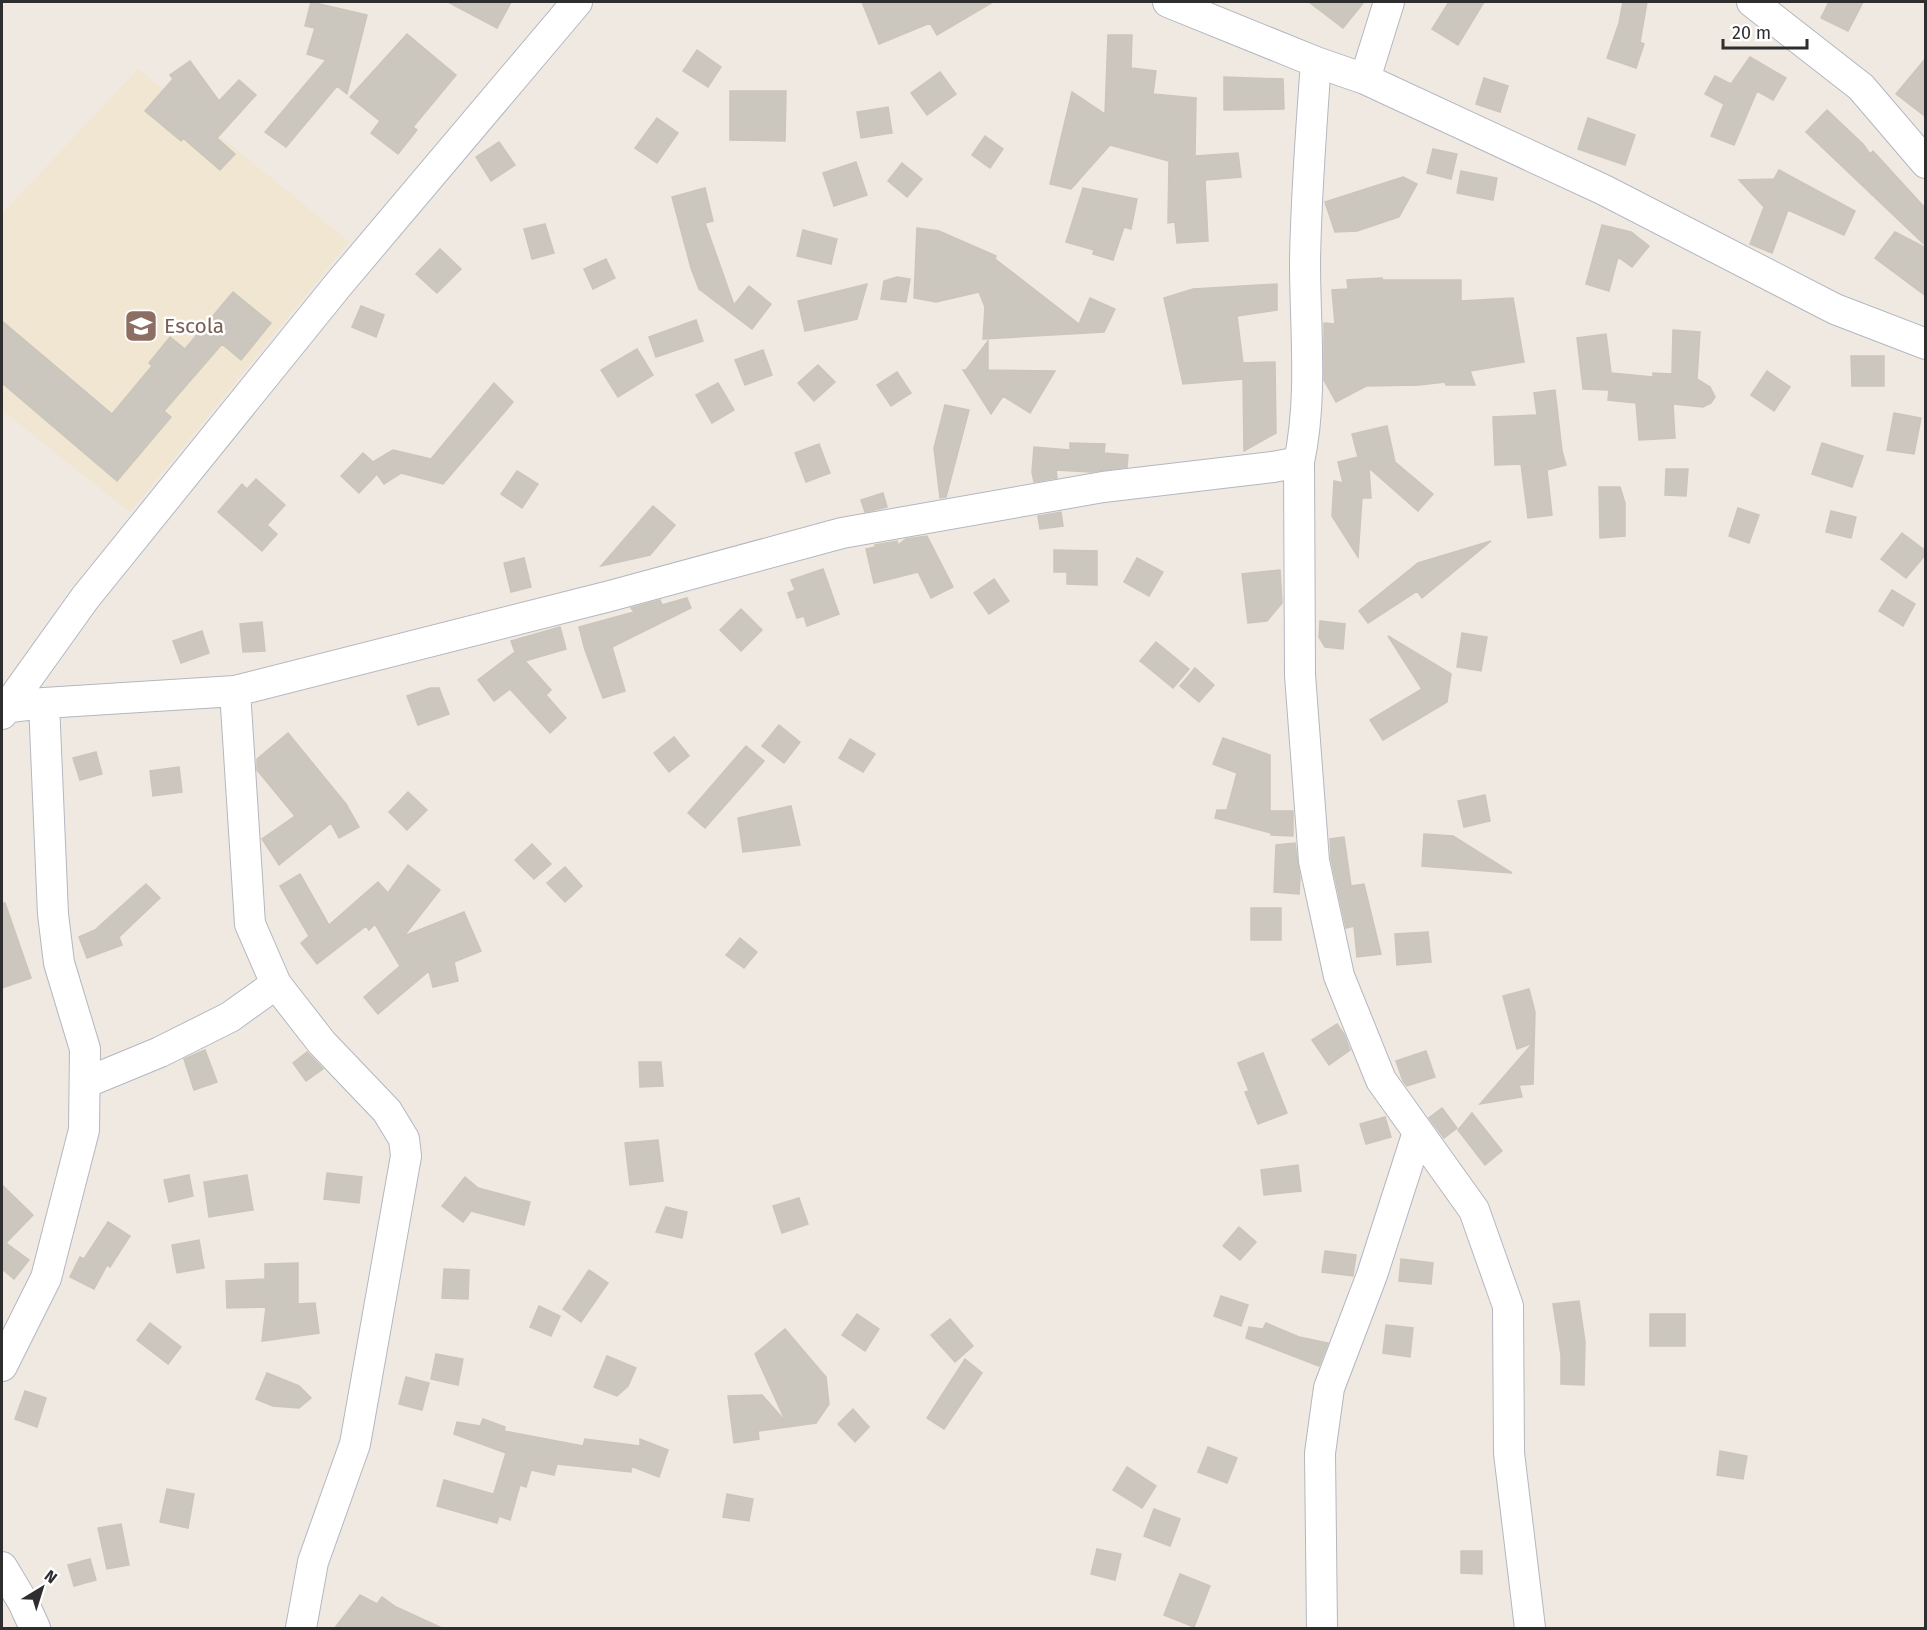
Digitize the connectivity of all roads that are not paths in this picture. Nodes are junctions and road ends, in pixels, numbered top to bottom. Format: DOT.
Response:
graph roads {
  1 [pos="578,2"];
  2 [pos="1168,2"];
  3 [pos="1389,2"];
  4 [pos="1752,2"];
  5 [pos="1316,62"];
  6 [pos="1365,79"];
  7 [pos="1926,163"];
  8 [pos="1926,344"];
  9 [pos="1299,462"];
  10 [pos="235,691"];
  11 [pos="44,703"];
  12 [pos="3,710"];
  13 [pos="276,984"];
  14 [pos="85,1083"];
  15 [pos="1418,1132"];
  16 [pos="2,1366"];
  17 [pos="2,1567"];
  18 [pos="305,1626"];
  19 [pos="35,1629"];
  20 [pos="1322,1629"];
  21 [pos="1530,1629"];
  1 -- 12 [label="street"];
  2 -- 5 [label="street"];
  3 -- 6 [label="street"];
  4 -- 7 [label="street"];
  5 -- 6 [label="street"];
  5 -- 9 [label="street"];
  6 -- 8 [label="street"];
  9 -- 10 [label="street"];
  9 -- 15 [label="street"];
  10 -- 11 [label="street"];
  10 -- 13 [label="street"];
  11 -- 12 [label="street"];
  11 -- 14 [label="street"];
  13 -- 14 [label="street"];
  13 -- 18 [label="street"];
  14 -- 16 [label="street"];
  15 -- 20 [label="street"];
  15 -- 21 [label="street"];
  17 -- 19 [label="street"];
}
